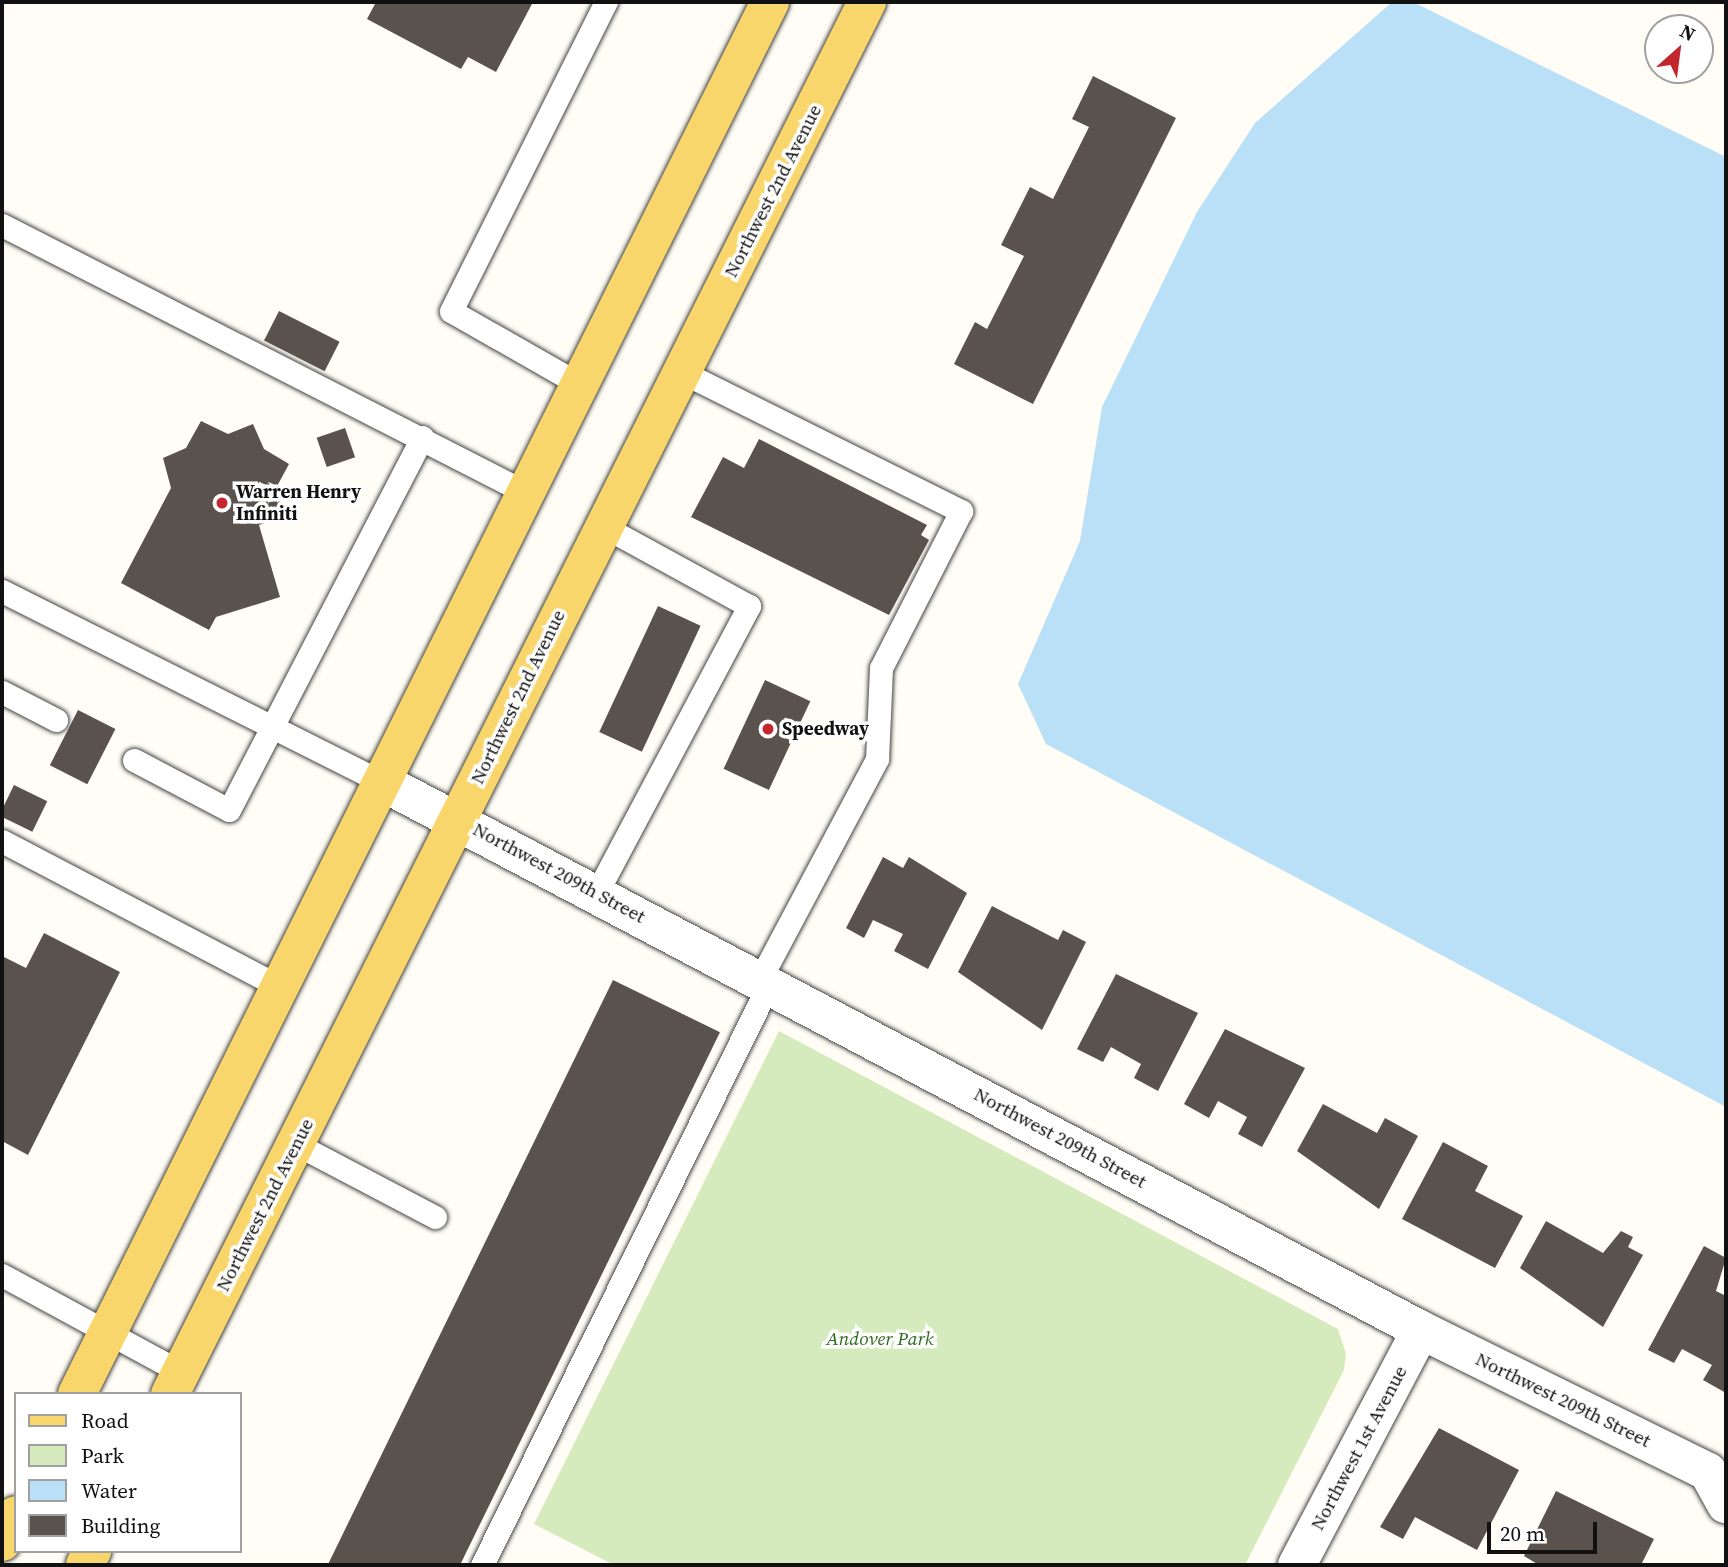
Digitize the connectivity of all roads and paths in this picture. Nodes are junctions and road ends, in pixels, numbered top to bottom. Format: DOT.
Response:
graph roads {
  1 [pos="606,2"];
  2 [pos="770,2"];
  3 [pos="867,2"];
  4 [pos="2,225"];
  5 [pos="682,372"];
  6 [pos="579,384"];
  7 [pos="422,437"];
  8 [pos="525,492"];
  9 [pos="603,526"];
  10 [pos="2,591"];
  11 [pos="2,692"];
  12 [pos="56,720"];
  13 [pos="273,727"];
  14 [pos="134,760"];
  15 [pos="382,782"];
  16 [pos="458,819"];
  17 [pos="2,841"];
  18 [pos="597,892"];
  19 [pos="764,981"];
  20 [pos="280,987"];
  21 [pos="296,1144"];
  22 [pos="435,1217"];
  23 [pos="2,1275"];
  24 [pos="1420,1330"];
  25 [pos="108,1332"];
  26 [pos="176,1383"];
  27 [pos="78,1392"];
  28 [pos="1726,1504"];
  29 [pos="14,1519"];
  30 [pos="2,1542"];
  31 [pos="482,1565"];
  32 [pos="1297,1565"];
  1 -- 6 [label="lane"];
  2 -- 6 [label="main road"];
  3 -- 5 [label="main road, Northwest 2nd Avenue"];
  4 -- 7 [label="lane"];
  5 -- 9 [label="main road, Northwest 2nd Avenue"];
  5 -- 19 [label="lane"];
  6 -- 8 [label="main road"];
  7 -- 8 [label="lane"];
  7 -- 13 [label="lane"];
  8 -- 15 [label="main road"];
  9 -- 16 [label="main road, Northwest 2nd Avenue"];
  9 -- 18 [label="lane"];
  10 -- 13 [label="lane"];
  11 -- 12 [label="lane"];
  13 -- 14 [label="lane"];
  13 -- 15 [label="lane"];
  15 -- 16 [label="street, Northwest 209th Street"];
  15 -- 20 [label="main road"];
  16 -- 18 [label="street, Northwest 209th Street"];
  16 -- 21 [label="main road, Northwest 2nd Avenue"];
  17 -- 20 [label="lane"];
  18 -- 19 [label="street, Northwest 209th Street"];
  19 -- 24 [label="street, Northwest 209th Street"];
  19 -- 31 [label="lane"];
  20 -- 25 [label="main road"];
  21 -- 22 [label="lane"];
  21 -- 26 [label="main road, Northwest 2nd Avenue"];
  23 -- 25 [label="lane"];
  24 -- 28 [label="street, Northwest 209th Street"];
  24 -- 32 [label="street, Northwest 1st Avenue"];
  25 -- 26 [label="lane"];
  25 -- 27 [label="main road"];
  29 -- 30 [label="main road"];
}
